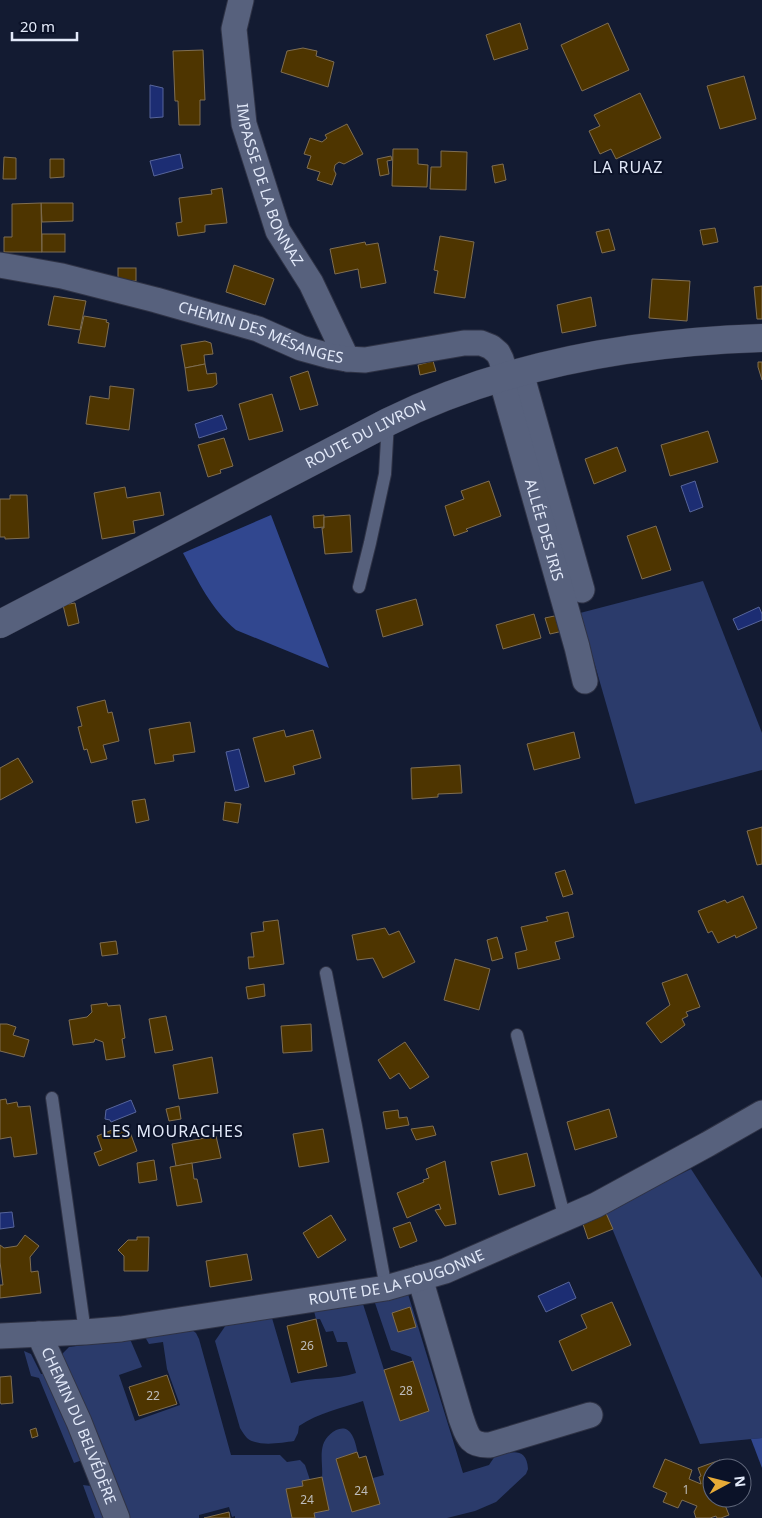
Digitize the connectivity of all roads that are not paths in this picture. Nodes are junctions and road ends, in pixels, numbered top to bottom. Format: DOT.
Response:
graph roads {
  1 [pos="241,0"];
  2 [pos="0,266"];
  3 [pos="762,338"];
  4 [pos="347,359"];
  5 [pos="509,376"];
  6 [pos="388,422"];
  7 [pos="359,587"];
  8 [pos="582,590"];
  9 [pos="0,624"];
  10 [pos="585,681"];
  11 [pos="326,973"];
  12 [pos="517,1035"];
  13 [pos="52,1098"];
  14 [pos="762,1113"];
  15 [pos="565,1219"];
  16 [pos="420,1278"];
  17 [pos="386,1288"];
  18 [pos="85,1332"];
  19 [pos="39,1334"];
  20 [pos="0,1336"];
  21 [pos="590,1415"];
  22 [pos="117,1518"];
  1 -- 4 [label="street, IMPASSE DE LA BONNAZ"];
  2 -- 4 [label="street, CHEMIN DES MÉSANGES"];
  3 -- 5 [label="street, ROUTE DU LIVRON"];
  4 -- 5 [label="street, CHEMIN DES MÉSANGES"];
  5 -- 6 [label="street, ROUTE DU LIVRON"];
  5 -- 8 [label="street, ALLÉE DES IRIS"];
  5 -- 10 [label="street, ALLÉE DES IRIS"];
  6 -- 7 [label="lane"];
  6 -- 9 [label="street, ROUTE DU LIVRON"];
  11 -- 17 [label="lane"];
  12 -- 15 [label="lane"];
  13 -- 18 [label="lane"];
  14 -- 15 [label="street, ROUTE DE LA FOUGONNE"];
  15 -- 16 [label="street, ROUTE DE LA FOUGONNE"];
  16 -- 17 [label="street, ROUTE DE LA FOUGONNE"];
  16 -- 21 [label="street"];
  17 -- 18 [label="street, ROUTE DE LA FOUGONNE"];
  18 -- 19 [label="street, ROUTE DE LA FOUGONNE"];
  19 -- 20 [label="street, ROUTE DE LA FOUGONNE"];
  19 -- 22 [label="street, CHEMIN DU BELVÉDÈRE"];
}
